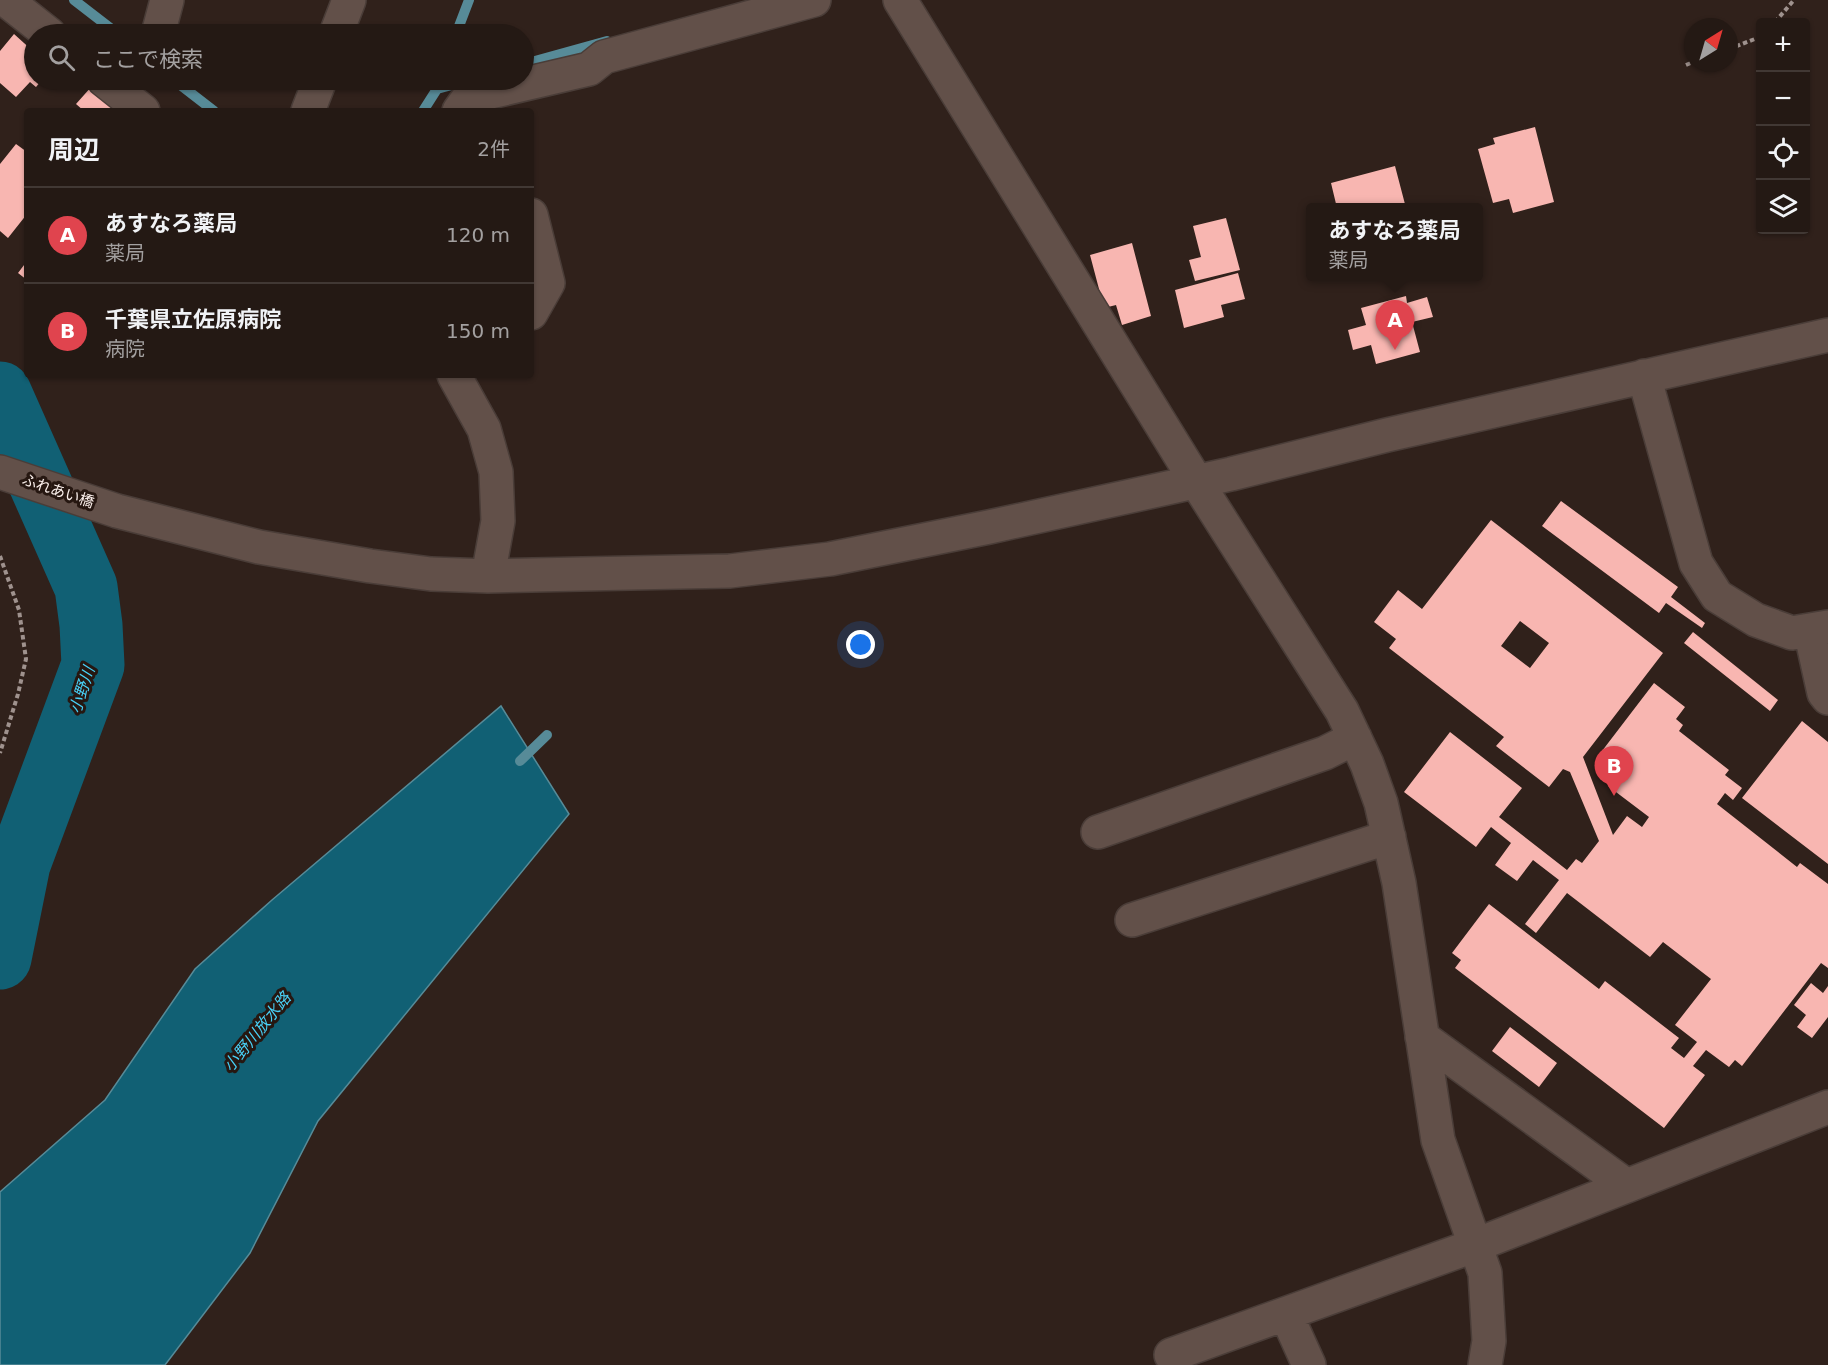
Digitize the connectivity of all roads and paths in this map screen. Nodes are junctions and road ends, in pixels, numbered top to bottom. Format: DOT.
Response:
graph roads {
  1 [pos="6,0"];
  2 [pos="167,0"];
  3 [pos="349,0"];
  4 [pos="814,0"];
  5 [pos="900,0"];
  6 [pos="1794,0"];
  7 [pos="1778,18"];
  8 [pos="36,24"];
  9 [pos="161,24"];
  10 [pos="340,24"];
  11 [pos="1756,40"];
  12 [pos="1738,46"];
  13 [pos="534,89"];
  14 [pos="124,90"];
  15 [pos="316,90"];
  16 [pos="530,90"];
  17 [pos="143,100"];
  18 [pos="502,100"];
  19 [pos="309,108"];
  20 [pos="461,108"];
  21 [pos="534,227"];
  22 [pos="534,308"];
  23 [pos="1828,334"];
  24 [pos="1644,376"];
  25 [pos="456,378"];
  26 [pos="0,472"];
  27 [pos="1197,481"];
  28 [pos="0,556"];
  29 [pos="488,576"];
  30 [pos="1819,629"];
  31 [pos="1828,698"];
  32 [pos="1355,738"];
  33 [pos="0,753"];
  34 [pos="1098,832"];
  35 [pos="1389,837"];
  36 [pos="1132,920"];
  37 [pos="1422,1037"];
  38 [pos="1828,1107"];
  39 [pos="1627,1186"];
  40 [pos="1476,1245"];
  41 [pos="1286,1314"];
  42 [pos="1172,1355"];
  43 [pos="1309,1365"];
  44 [pos="1485,1365"];
  1 -- 8 [label="street"];
  2 -- 9 [label="street"];
  3 -- 10 [label="street"];
  4 -- 13 [label="street"];
  5 -- 27 [label="street"];
  6 -- 7 [label="path"];
  11 -- 12 [label="path"];
  14 -- 17 [label="street"];
  15 -- 19 [label="street"];
  16 -- 18 [label="street"];
  18 -- 20 [label="street"];
  21 -- 22 [label="street"];
  23 -- 24 [label="street, ふれあい橋"];
  24 -- 27 [label="street, ふれあい橋"];
  24 -- 30 [label="street"];
  25 -- 29 [label="street"];
  26 -- 29 [label="street, ふれあい橋"];
  27 -- 29 [label="street, ふれあい橋"];
  27 -- 32 [label="street"];
  28 -- 33 [label="path"];
  30 -- 31 [label="street"];
  32 -- 34 [label="street"];
  32 -- 35 [label="street"];
  35 -- 36 [label="street"];
  35 -- 37 [label="street"];
  37 -- 39 [label="street"];
  37 -- 40 [label="street"];
  38 -- 39 [label="street"];
  39 -- 40 [label="street"];
  40 -- 41 [label="street"];
  40 -- 44 [label="street"];
  41 -- 42 [label="street"];
  41 -- 43 [label="street"];
}
